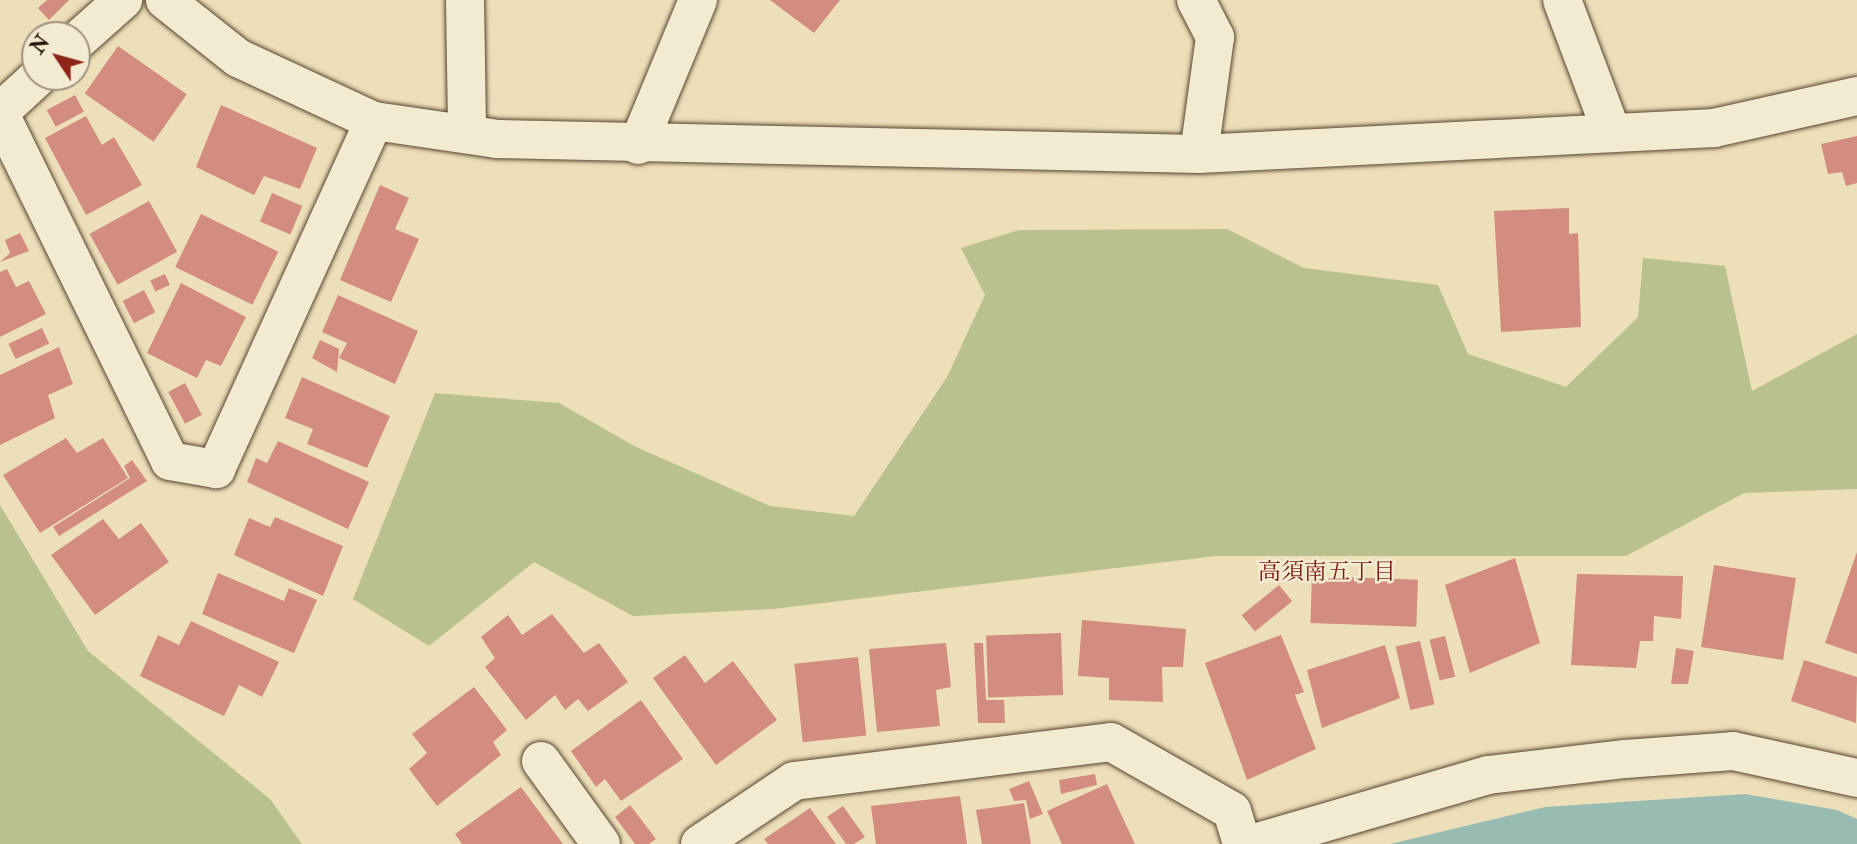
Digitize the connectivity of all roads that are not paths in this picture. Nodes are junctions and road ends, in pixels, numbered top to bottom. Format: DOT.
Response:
graph roads {
  1 [pos="122,0"];
  2 [pos="165,0"];
  3 [pos="465,0"];
  4 [pos="698,0"];
  5 [pos="1196,0"];
  6 [pos="1562,0"];
  7 [pos="91,28"];
  8 [pos="23,91"];
  9 [pos="1857,96"];
  10 [pos="0,113"];
  11 [pos="374,121"];
  12 [pos="1612,133"];
  13 [pos="467,134"];
  14 [pos="638,145"];
  15 [pos="1199,154"];
  16 [pos="541,761"];
  17 [pos="1857,778"];
  18 [pos="601,844"];
  19 [pos="700,844"];
  20 [pos="1242,844"];
  21 [pos="1251,844"];
  1 -- 7 [label="street"];
  2 -- 11 [label="street"];
  3 -- 13 [label="street"];
  4 -- 14 [label="street"];
  5 -- 15 [label="street"];
  6 -- 12 [label="street"];
  8 -- 10 [label="street"];
  9 -- 12 [label="street"];
  10 -- 11 [label="street"];
  11 -- 13 [label="street"];
  12 -- 15 [label="street"];
  13 -- 14 [label="street"];
  14 -- 15 [label="street"];
  16 -- 18 [label="street"];
  17 -- 21 [label="street"];
  19 -- 20 [label="street"];
}
